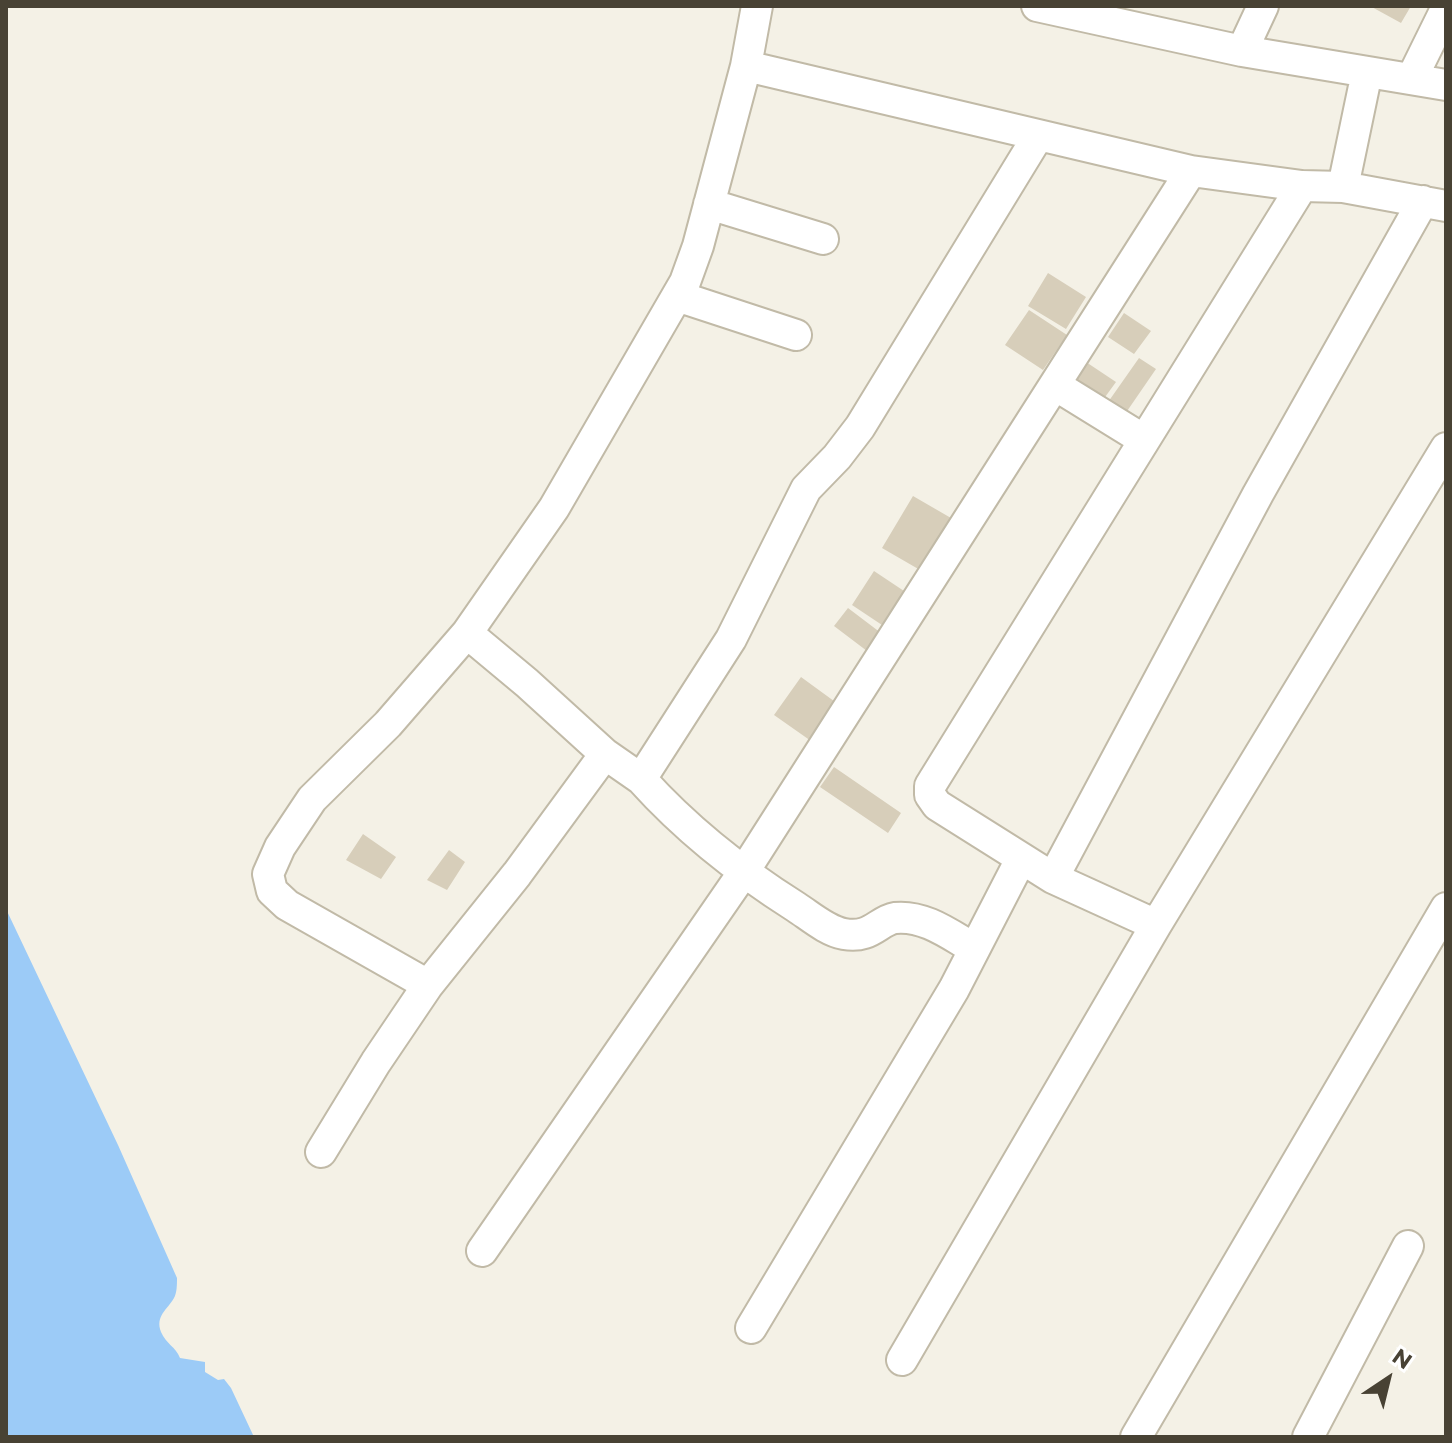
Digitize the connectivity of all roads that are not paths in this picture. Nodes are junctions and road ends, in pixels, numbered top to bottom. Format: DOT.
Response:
graph roads {
  1 [pos="757,6"];
  2 [pos="1037,6"];
  3 [pos="1263,6"];
  4 [pos="1446,9"];
  5 [pos="1242,51"];
  6 [pos="747,56"];
  7 [pos="1367,72"];
  8 [pos="1412,78"];
  9 [pos="1446,85"];
  10 [pos="1038,136"];
  11 [pos="1191,171"];
  12 [pos="1346,176"];
  13 [pos="1302,186"];
  14 [pos="709,204"];
  15 [pos="1434,204"];
  16 [pos="823,239"];
  17 [pos="677,296"];
  18 [pos="796,335"];
  19 [pos="1055,385"];
  20 [pos="1144,440"];
  21 [pos="1446,448"];
  22 [pos="467,633"];
  23 [pos="605,754"];
  24 [pos="641,779"];
  25 [pos="1021,859"];
  26 [pos="743,873"];
  27 [pos="1053,878"];
  28 [pos="1446,908"];
  29 [pos="1156,925"];
  30 [pos="973,948"];
  31 [pos="428,985"];
  32 [pos="321,1152"];
  33 [pos="1408,1246"];
  34 [pos="482,1251"];
  35 [pos="751,1328"];
  36 [pos="902,1360"];
  37 [pos="1136,1437"];
  38 [pos="1308,1437"];
  1 -- 6 [label="street"];
  2 -- 5 [label="street"];
  3 -- 5 [label="street"];
  4 -- 8 [label="street"];
  5 -- 7 [label="street"];
  6 -- 10 [label="street"];
  6 -- 14 [label="street"];
  7 -- 8 [label="street"];
  7 -- 12 [label="street"];
  8 -- 9 [label="street"];
  10 -- 11 [label="street"];
  10 -- 24 [label="street"];
  11 -- 13 [label="street"];
  11 -- 19 [label="street"];
  12 -- 13 [label="street"];
  12 -- 15 [label="street"];
  13 -- 20 [label="street"];
  14 -- 16 [label="street"];
  14 -- 17 [label="street"];
  15 -- 27 [label="street"];
  17 -- 18 [label="street"];
  17 -- 22 [label="street"];
  19 -- 20 [label="street"];
  19 -- 26 [label="street"];
  20 -- 25 [label="street"];
  21 -- 29 [label="street"];
  22 -- 23 [label="street"];
  22 -- 31 [label="street"];
  23 -- 24 [label="street"];
  23 -- 31 [label="street"];
  24 -- 26 [label="street"];
  25 -- 27 [label="street"];
  25 -- 30 [label="street"];
  26 -- 30 [label="street"];
  26 -- 34 [label="street"];
  27 -- 29 [label="street"];
  28 -- 37 [label="street"];
  29 -- 36 [label="street"];
  30 -- 35 [label="street"];
  31 -- 32 [label="street"];
  33 -- 38 [label="street"];
}
